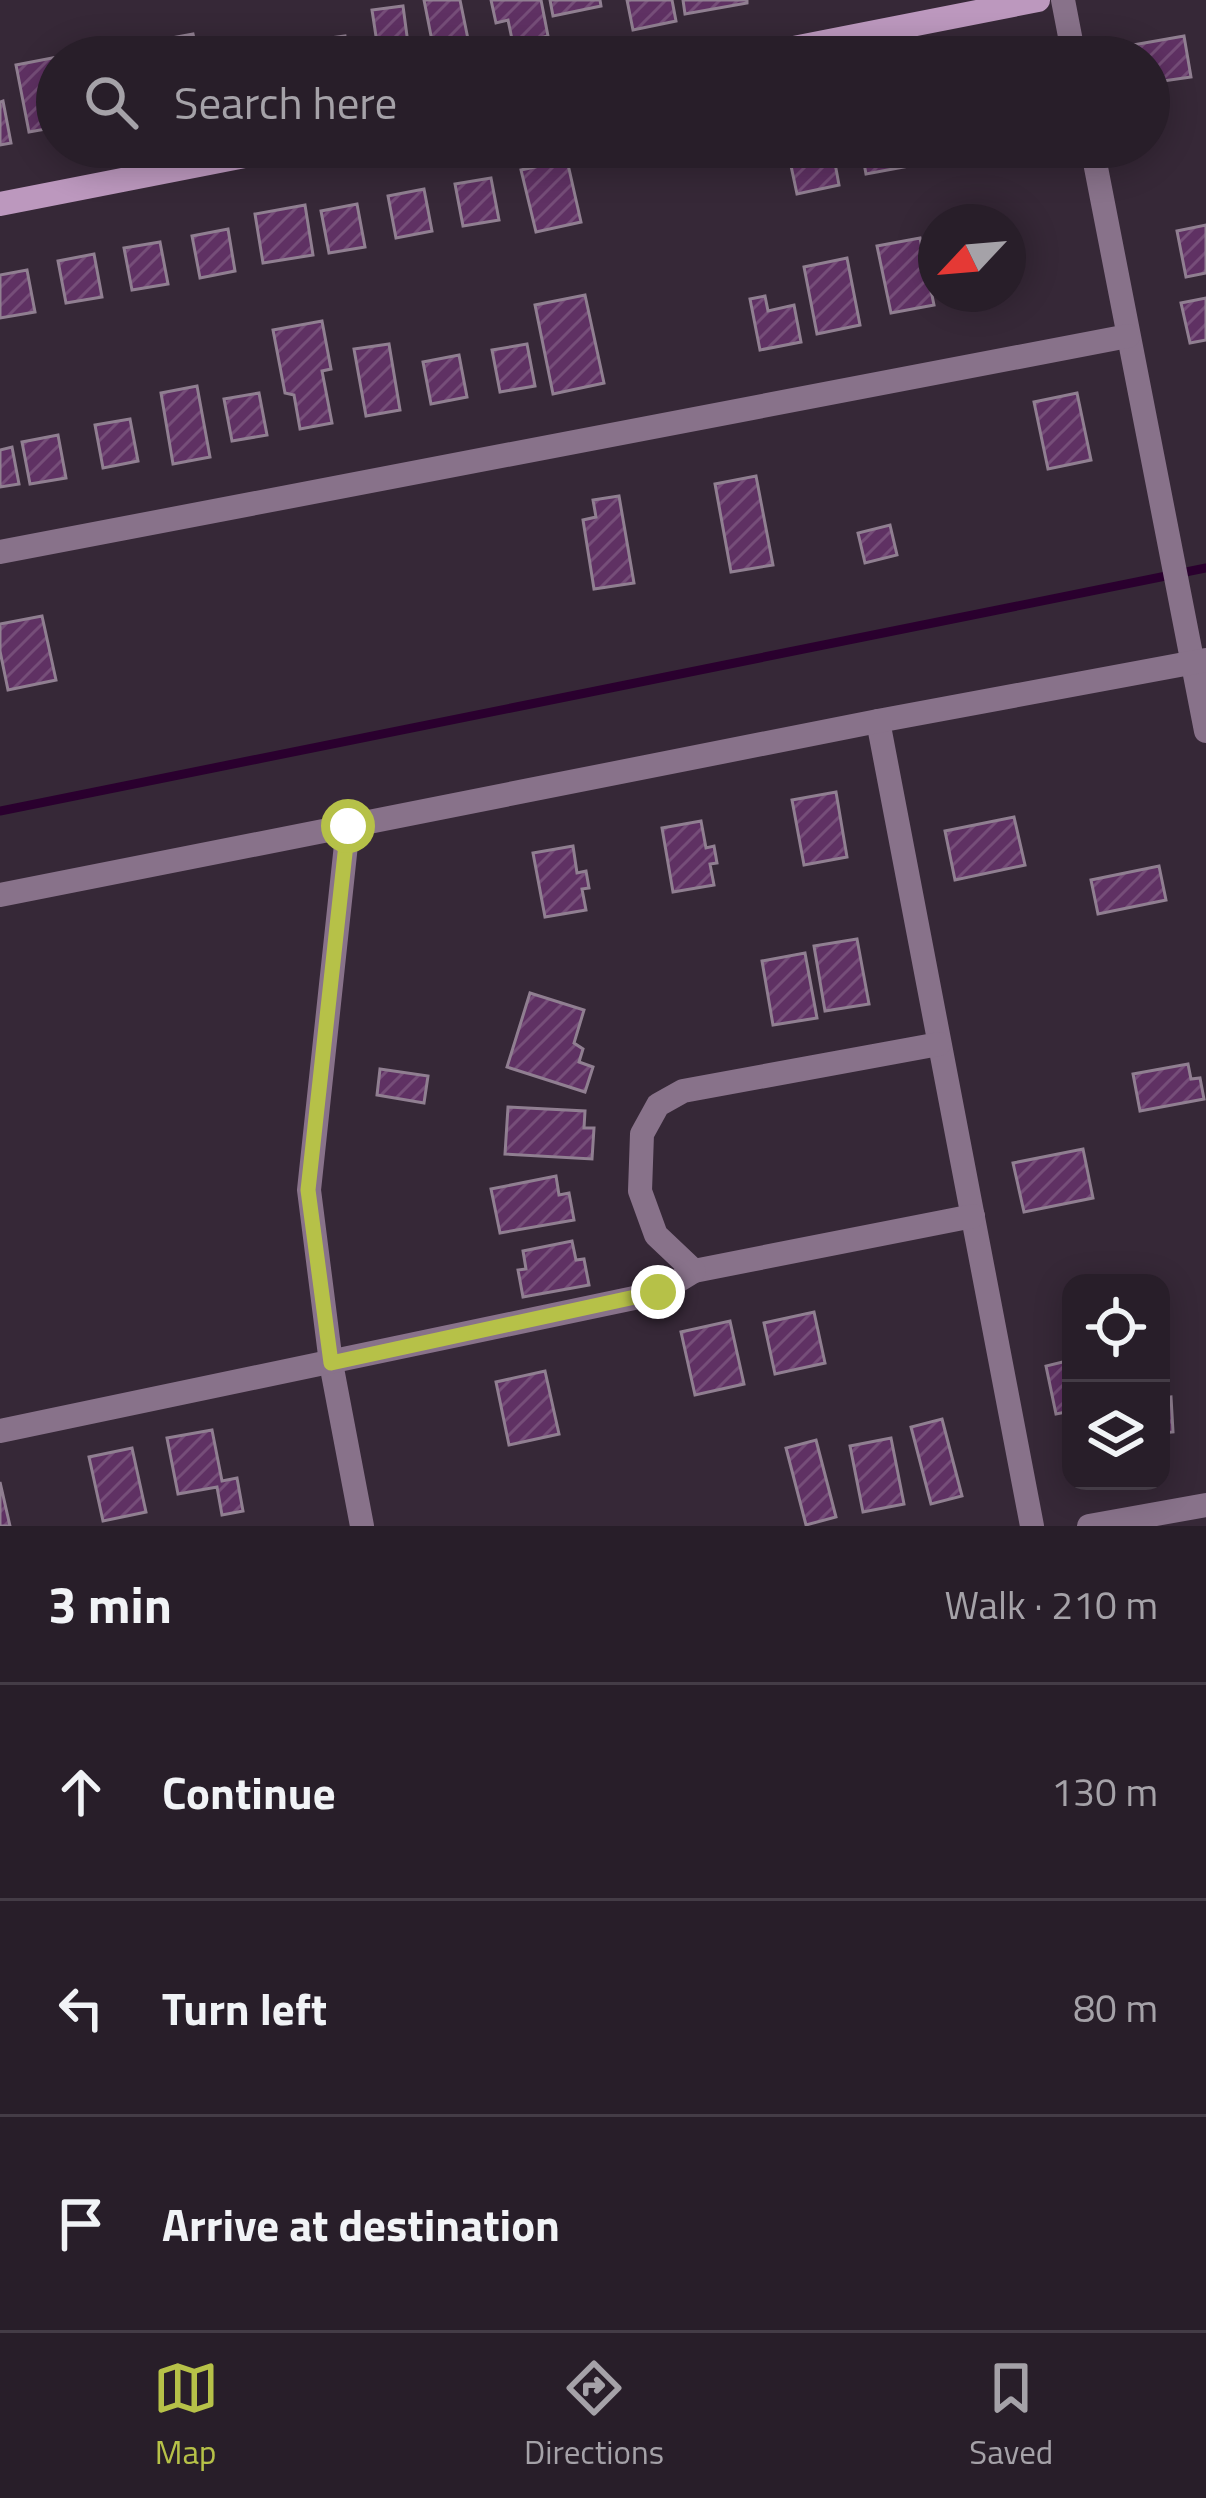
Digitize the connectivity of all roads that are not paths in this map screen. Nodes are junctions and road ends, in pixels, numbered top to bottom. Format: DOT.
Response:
graph roads {
  1 [pos="1038,0"];
  2 [pos="1064,0"];
  3 [pos="855,36"];
  4 [pos="1070,36"];
  5 [pos="183,168"];
  6 [pos="1096,168"];
  7 [pos="0,204"];
  8 [pos="1128,336"];
  9 [pos="0,551"];
  10 [pos="1199,662"];
  11 [pos="878,721"];
  12 [pos="1206,731"];
  13 [pos="348,826"];
  14 [pos="0,895"];
  15 [pos="939,1044"];
  16 [pos="973,1216"];
  17 [pos="694,1271"];
  18 [pos="331,1363"];
  19 [pos="0,1431"];
  20 [pos="1206,1505"];
  21 [pos="362,1526"];
  22 [pos="1032,1526"];
  23 [pos="1089,1526"];
  1 -- 3 [label="street"];
  2 -- 4 [label="street"];
  5 -- 7 [label="street"];
  6 -- 8 [label="street"];
  8 -- 9 [label="street"];
  8 -- 10 [label="street"];
  10 -- 11 [label="street"];
  10 -- 12 [label="street"];
  11 -- 13 [label="street"];
  11 -- 15 [label="street"];
  13 -- 14 [label="street"];
  13 -- 18 [label="street"];
  15 -- 16 [label="street"];
  15 -- 17 [label="street"];
  16 -- 17 [label="street"];
  16 -- 22 [label="street"];
  17 -- 18 [label="street"];
  18 -- 19 [label="street"];
  18 -- 21 [label="street"];
  20 -- 23 [label="street"];
}
